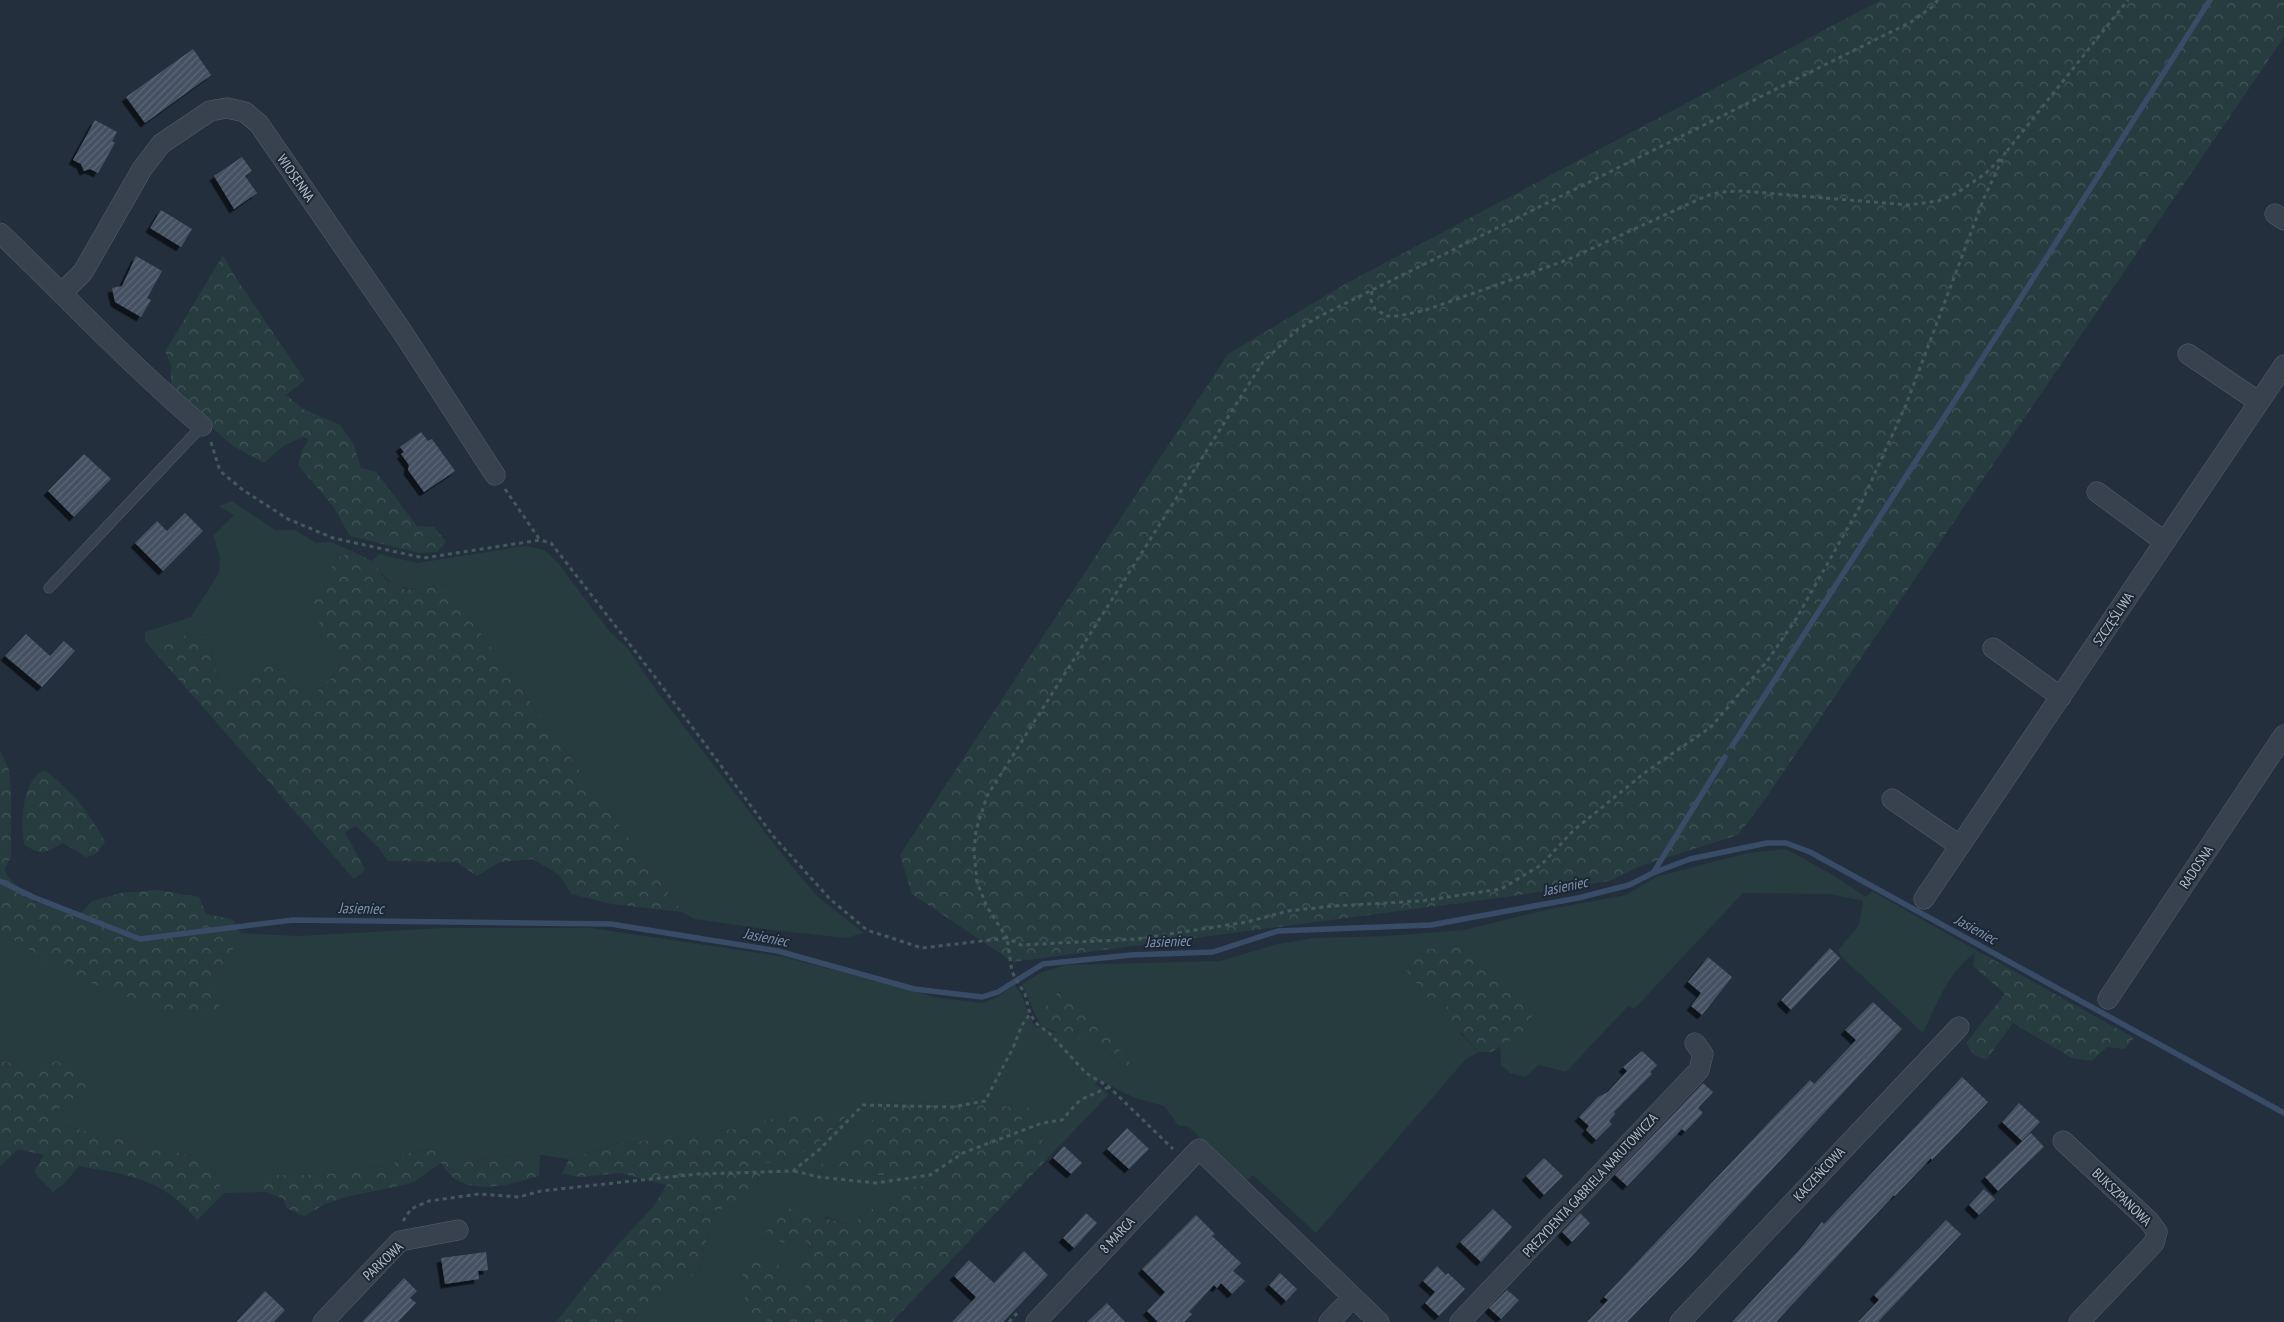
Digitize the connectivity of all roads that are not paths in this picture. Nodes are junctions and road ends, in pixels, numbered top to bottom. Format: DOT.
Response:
graph roads {
  1 [pos="0,233"];
  2 [pos="63,292"];
  3 [pos="2188,354"];
  4 [pos="2284,365"];
  5 [pos="2259,402"];
  6 [pos="202,426"];
  7 [pos="495,475"];
  8 [pos="2096,492"];
  9 [pos="2165,542"];
  10 [pos="49,588"];
  11 [pos="1993,648"];
  12 [pos="2060,696"];
  13 [pos="2284,735"];
  14 [pos="1892,799"];
  15 [pos="1960,846"];
  16 [pos="1924,899"];
  17 [pos="2108,999"];
  18 [pos="1959,1027"];
  19 [pos="1695,1042"];
  20 [pos="2063,1141"];
  21 [pos="458,1230"];
  22 [pos="1353,1297"];
  23 [pos="1029,1315"];
  24 [pos="323,1322"];
  25 [pos="1329,1322"];
  26 [pos="1379,1322"];
  27 [pos="1460,1322"];
  28 [pos="1680,1322"];
  29 [pos="2079,1322"];
  1 -- 2 [label="street"];
  2 -- 6 [label="street"];
  2 -- 7 [label="street, WIOSENNA"];
  3 -- 5 [label="street"];
  4 -- 5 [label="street, SZCZĘŚLIWA"];
  5 -- 9 [label="street, SZCZĘŚLIWA"];
  6 -- 10 [label="lane"];
  8 -- 9 [label="street"];
  9 -- 12 [label="street, SZCZĘŚLIWA"];
  11 -- 12 [label="street"];
  12 -- 15 [label="street, SZCZĘŚLIWA"];
  13 -- 17 [label="street, RADOSNA"];
  14 -- 15 [label="street"];
  15 -- 16 [label="street, SZCZĘŚLIWA"];
  18 -- 28 [label="street, KACZEŃCOWA"];
  19 -- 27 [label="street, PREZYDENTA GABRIELA NARUTOWICZA"];
  20 -- 29 [label="street, BUKSZPANOWA"];
  21 -- 24 [label="street, PARKOWA"];
  22 -- 23 [label="street, 8 MARCA"];
  22 -- 25 [label="street"];
  22 -- 26 [label="street"];
}
